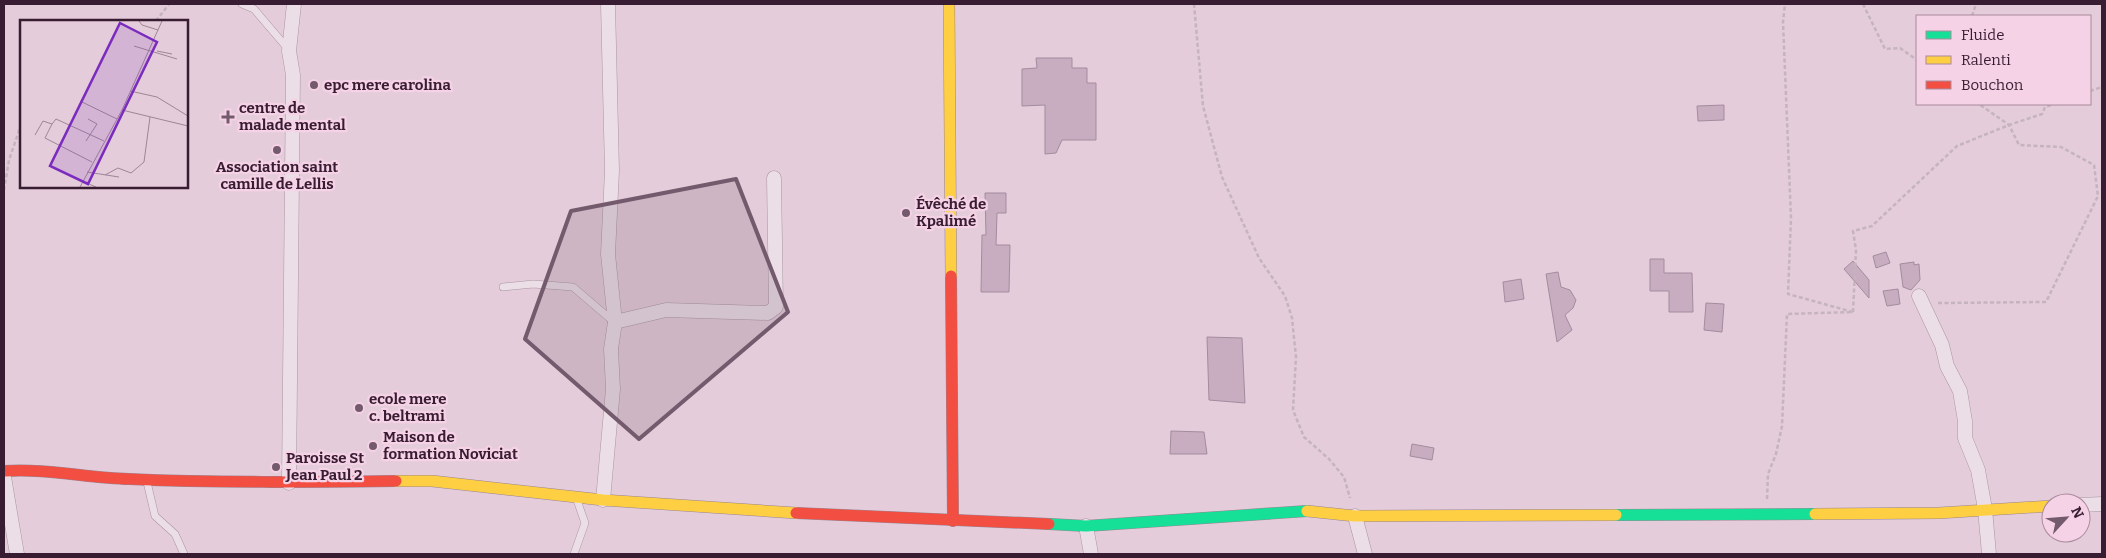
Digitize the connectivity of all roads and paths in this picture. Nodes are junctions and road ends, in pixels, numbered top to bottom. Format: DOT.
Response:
graph roads {
  1 [pos="169,4"];
  2 [pos="242,4"];
  3 [pos="294,4"];
  4 [pos="608,4"];
  5 [pos="949,4"];
  6 [pos="1194,4"];
  7 [pos="1785,4"];
  8 [pos="1863,4"];
  9 [pos="157,20"];
  10 [pos="289,51"];
  11 [pos="1916,59"];
  12 [pos="1980,105"];
  13 [pos="2051,105"];
  14 [pos="2009,125"];
  15 [pos="20,128"];
  16 [pos="774,178"];
  17 [pos="4,190"];
  18 [pos="503,287"];
  19 [pos="1921,300"];
  20 [pos="1853,312"];
  21 [pos="614,322"];
  22 [pos="4,471"];
  23 [pos="4,477"];
  24 [pos="146,480"];
  25 [pos="289,483"];
  26 [pos="576,497"];
  27 [pos="603,500"];
  28 [pos="2041,506"];
  29 [pos="1985,509"];
  30 [pos="1766,513"];
  31 [pos="1355,516"];
  32 [pos="953,521"];
  33 [pos="1086,526"];
  34 [pos="17,554"];
  35 [pos="184,554"];
  36 [pos="574,554"];
  37 [pos="1091,554"];
  38 [pos="1365,554"];
  39 [pos="1989,554"];
  1 -- 9 [label="path"];
  2 -- 10 [label="lane"];
  3 -- 10 [label="street"];
  4 -- 21 [label="street"];
  5 -- 32 [label="street"];
  6 -- 31 [label="path"];
  7 -- 20 [label="path"];
  8 -- 11 [label="path"];
  10 -- 25 [label="street"];
  12 -- 14 [label="path"];
  13 -- 14 [label="path"];
  14 -- 19 [label="path"];
  14 -- 20 [label="path"];
  15 -- 17 [label="path"];
  16 -- 21 [label="street"];
  18 -- 21 [label="lane"];
  19 -- 29 [label="street"];
  20 -- 30 [label="path"];
  21 -- 27 [label="street"];
  22 -- 24 [label="street"];
  23 -- 34 [label="street"];
  24 -- 25 [label="street"];
  24 -- 35 [label="lane"];
  25 -- 26 [label="street"];
  26 -- 27 [label="street"];
  26 -- 36 [label="lane"];
  27 -- 32 [label="street"];
  28 -- 29 [label="street"];
  29 -- 30 [label="street"];
  29 -- 39 [label="street"];
  30 -- 31 [label="street"];
  31 -- 33 [label="street"];
  31 -- 38 [label="street"];
  32 -- 33 [label="street"];
  33 -- 37 [label="street"];
}
